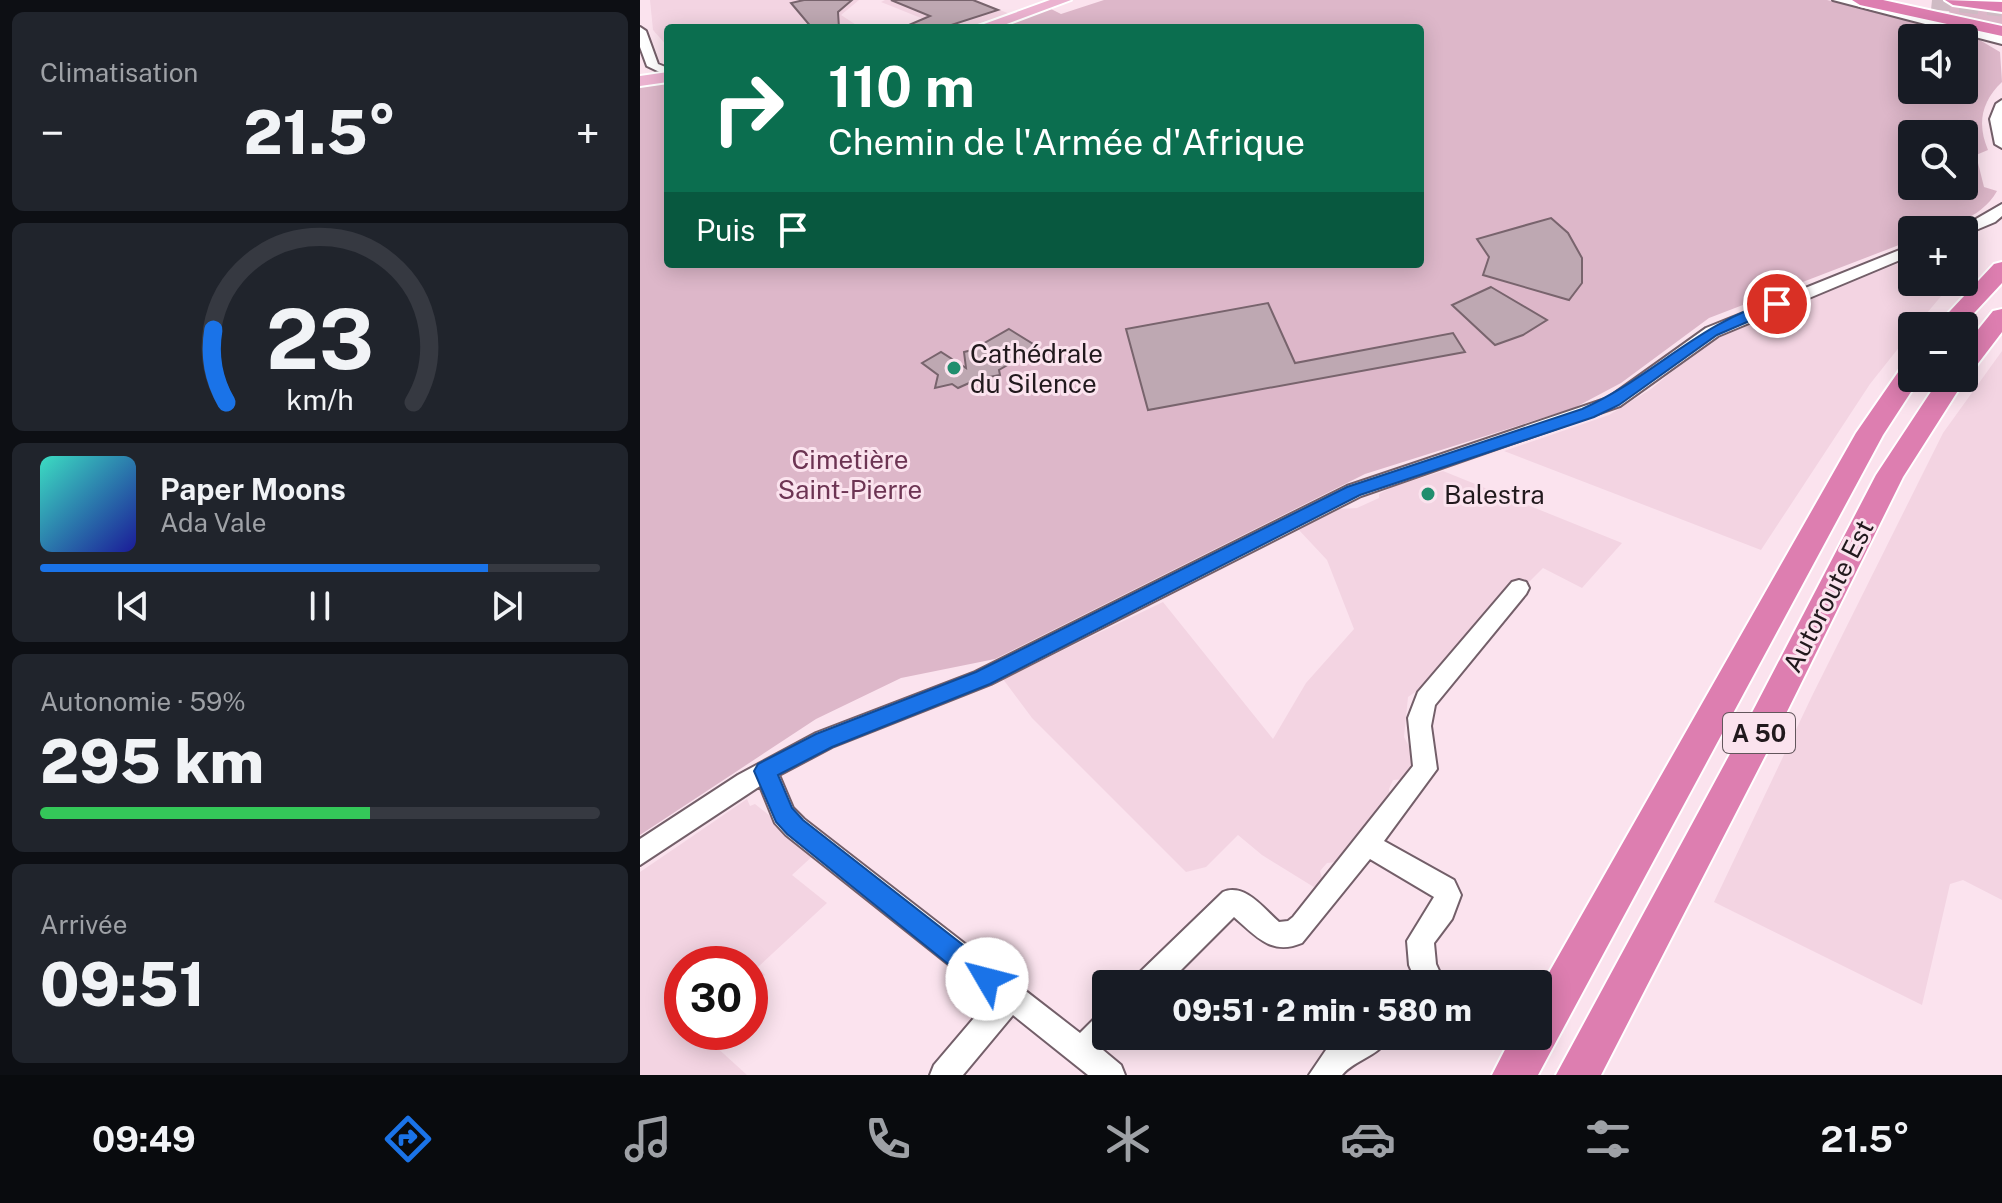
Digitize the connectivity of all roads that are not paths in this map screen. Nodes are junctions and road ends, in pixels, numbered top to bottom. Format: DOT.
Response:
graph roads {
  1 [pos="1064,0"];
  2 [pos="1839,0"];
  3 [pos="1860,0"];
  4 [pos="1885,0"];
  5 [pos="1953,0"];
  6 [pos="2002,7"];
  7 [pos="1938,10"];
  8 [pos="993,24"];
  9 [pos="640,31"];
  10 [pos="2002,31"];
  11 [pos="2002,40"];
  12 [pos="644,75"];
  13 [pos="2002,104"];
  14 [pos="2002,144"];
  15 [pos="2002,208"];
  16 [pos="1978,225"];
  17 [pos="1898,256"];
  18 [pos="2002,259"];
  19 [pos="2002,269"];
  20 [pos="1968,304"];
  21 [pos="1961,312"];
  22 [pos="2002,316"];
  23 [pos="1978,346"];
  24 [pos="1898,392"];
  25 [pos="1944,392"];
  26 [pos="1519,588"];
  27 [pos="765,771"];
  28 [pos="1367,844"];
  29 [pos="640,853"];
  30 [pos="1162,970"];
  31 [pos="1424,970"];
  32 [pos="1010,997"];
  33 [pos="1552,1007"];
  34 [pos="1092,1041"];
  35 [pos="1350,1050"];
  36 [pos="1528,1050"];
  37 [pos="1082,1051"];
  38 [pos="944,1075"];
  39 [pos="1111,1075"];
  40 [pos="1323,1075"];
  41 [pos="1514,1075"];
  42 [pos="1578,1075"];
  1 -- 8 [label="main road"];
  2 -- 11 [label="street"];
  3 -- 10 [label="highway"];
  4 -- 7 [label="highway"];
  5 -- 6 [label="highway"];
  9 -- 12 [label="street"];
  13 -- 14 [label="street"];
  15 -- 16 [label="street"];
  17 -- 27 [label="street"];
  18 -- 20 [label="highway"];
  19 -- 20 [label="highway"];
  20 -- 21 [label="highway"];
  22 -- 23 [label="highway"];
  24 -- 33 [label="highway, Autoroute Est / A 50"];
  25 -- 42 [label="highway, Autoroute Est / A 50"];
  26 -- 28 [label="street"];
  27 -- 29 [label="street"];
  27 -- 32 [label="street"];
  28 -- 30 [label="street"];
  28 -- 31 [label="street"];
  32 -- 37 [label="street"];
  32 -- 38 [label="street"];
  34 -- 37 [label="street"];
  35 -- 40 [label="street"];
  36 -- 41 [label="highway, Autoroute Est / A 50"];
  37 -- 39 [label="street"];
}
